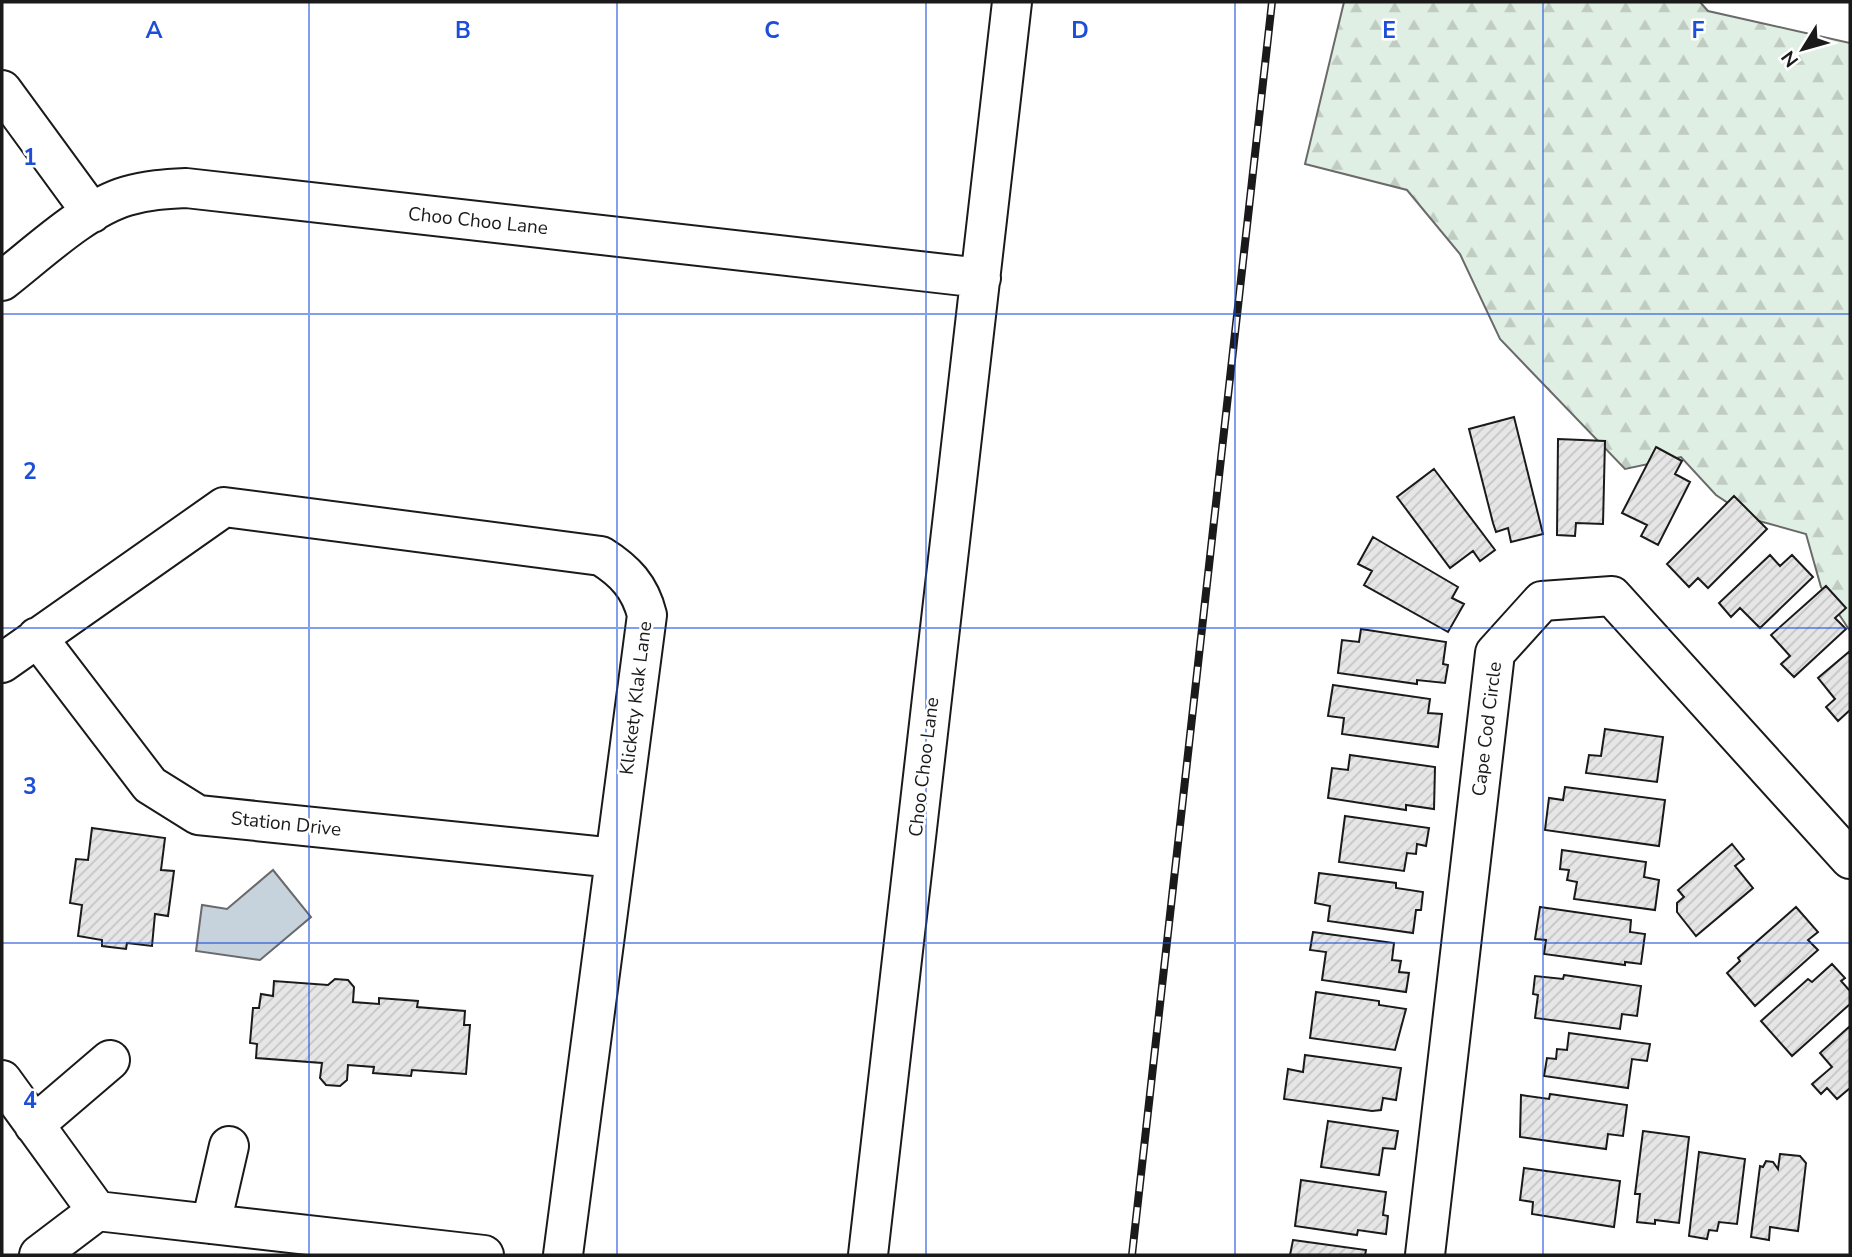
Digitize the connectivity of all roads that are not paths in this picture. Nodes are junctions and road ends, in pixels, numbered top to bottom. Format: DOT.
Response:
graph roads {
  1 [pos="1012,2"];
  2 [pos="2,90"];
  3 [pos="92,213"];
  4 [pos="981,278"];
  5 [pos="2,281"];
  6 [pos="37,636"];
  7 [pos="2,663"];
  8 [pos="615,858"];
  9 [pos="1850,859"];
  10 [pos="110,1060"];
  11 [pos="2,1080"];
  12 [pos="34,1125"];
  13 [pos="229,1146"];
  14 [pos="97,1211"];
  15 [pos="211,1224"];
  16 [pos="38,1255"];
  17 [pos="484,1255"];
  18 [pos="563,1255"];
  19 [pos="867,1255"];
  20 [pos="1424,1255"];
  1 -- 4 [label="street, Choo Choo Lane"];
  2 -- 3 [label="street"];
  3 -- 4 [label="street, Choo Choo Lane"];
  3 -- 5 [label="street, Choo Choo Lane"];
  4 -- 19 [label="street, Choo Choo Lane"];
  6 -- 7 [label="street, Klickety Klak Lane"];
  6 -- 8 [label="street, Station Drive"];
  6 -- 8 [label="street, Klickety Klak Lane"];
  8 -- 18 [label="street, Klickety Klak Lane"];
  9 -- 20 [label="street, Cape Cod Circle"];
  10 -- 12 [label="street"];
  11 -- 12 [label="street"];
  12 -- 14 [label="street"];
  13 -- 15 [label="street"];
  14 -- 15 [label="street"];
  14 -- 16 [label="street"];
  15 -- 17 [label="street"];
}
